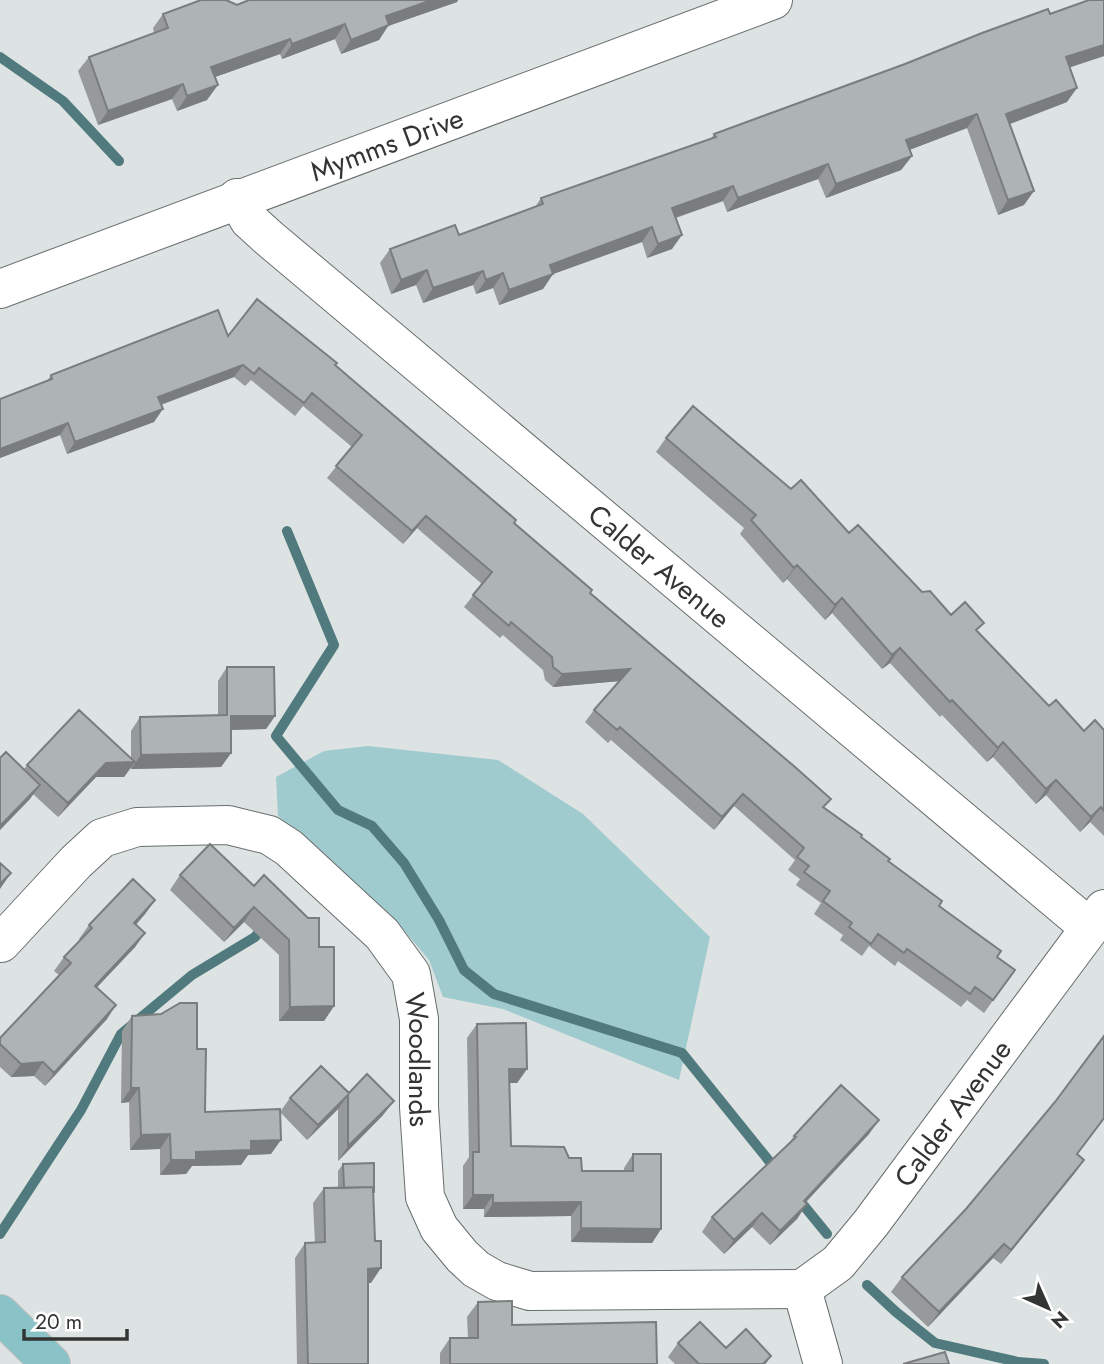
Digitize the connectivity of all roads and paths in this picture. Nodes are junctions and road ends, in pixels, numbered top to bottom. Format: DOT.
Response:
graph roads {
  1 [pos="773,0"];
  2 [pos="237,198"];
  3 [pos="0,289"];
  4 [pos="1097,918"];
  5 [pos="1,943"];
  6 [pos="803,1289"];
  7 [pos="0,1314"];
  8 [pos="51,1364"];
  9 [pos="822,1364"];
  1 -- 2 [label="street, Mymms Drive"];
  2 -- 3 [label="street, Mymms Drive"];
  2 -- 4 [label="street, Calder Avenue"];
  4 -- 6 [label="street, Calder Avenue"];
  5 -- 6 [label="street, Woodlands"];
  6 -- 9 [label="street"];
  7 -- 8 [label="main road"];
}
